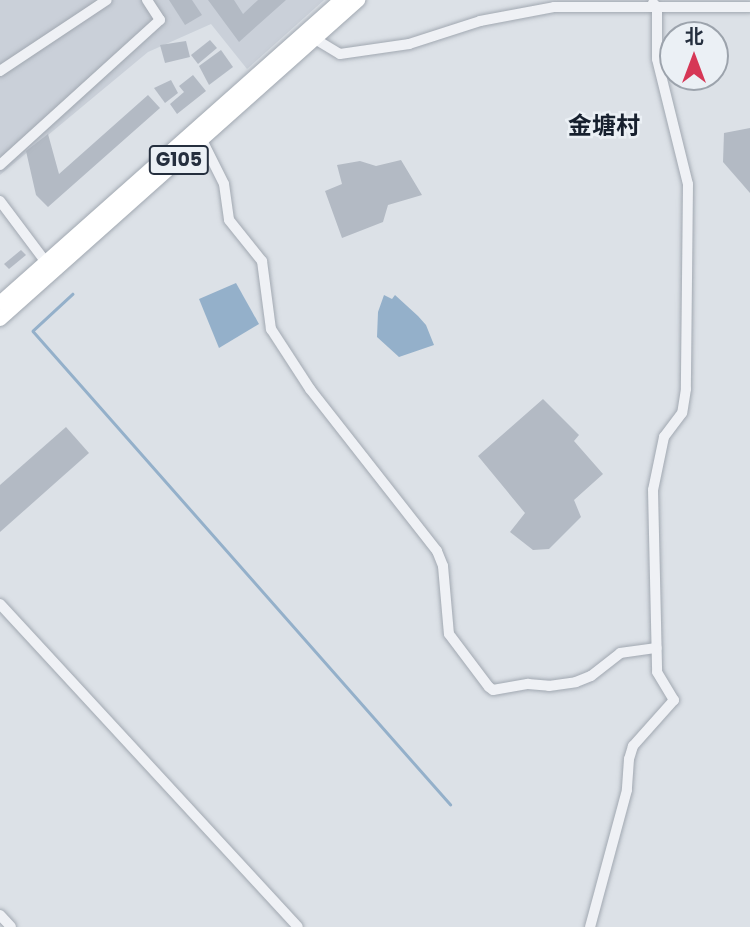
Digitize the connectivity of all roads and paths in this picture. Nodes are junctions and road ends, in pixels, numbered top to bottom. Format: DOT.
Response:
graph roads {
  1 [pos="107,0"];
  2 [pos="147,0"];
  3 [pos="341,0"];
  4 [pos="358,0"];
  5 [pos="654,3"];
  6 [pos="750,7"];
  7 [pos="314,39"];
  8 [pos="0,71"];
  9 [pos="202,141"];
  10 [pos="0,165"];
  11 [pos="0,201"];
  12 [pos="50,267"];
  13 [pos="0,303"];
  14 [pos="0,319"];
  15 [pos="0,604"];
  16 [pos="657,648"];
  17 [pos="0,915"];
  18 [pos="11,927"];
  19 [pos="298,927"];
  20 [pos="590,927"];
  1 -- 8 [label="street"];
  2 -- 10 [label="street"];
  3 -- 12 [label="highway, G105"];
  4 -- 7 [label="highway, G105"];
  5 -- 6 [label="street"];
  5 -- 7 [label="street"];
  5 -- 16 [label="street"];
  7 -- 9 [label="highway, G105"];
  9 -- 12 [label="highway, G105"];
  9 -- 16 [label="street"];
  11 -- 12 [label="street"];
  12 -- 13 [label="highway, G105"];
  12 -- 14 [label="highway, G105"];
  15 -- 19 [label="street"];
  16 -- 20 [label="street"];
  17 -- 18 [label="street"];
}
